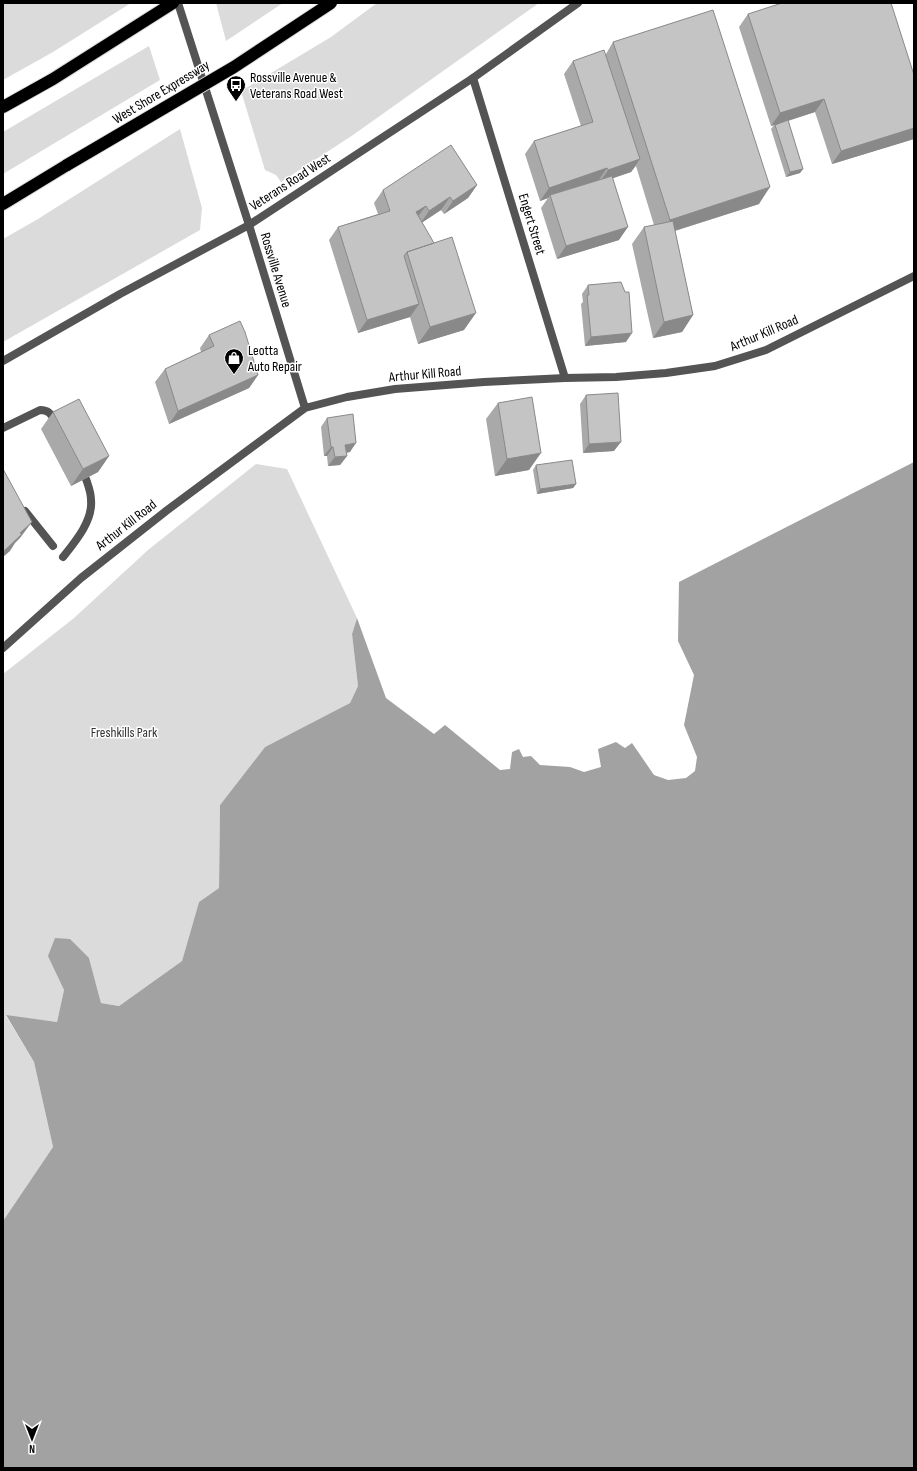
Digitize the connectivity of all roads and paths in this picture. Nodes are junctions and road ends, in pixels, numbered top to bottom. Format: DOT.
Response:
graph roads {
  1 [pos="173,3"];
  2 [pos="178,3"];
  3 [pos="331,3"];
  4 [pos="578,3"];
  5 [pos="473,78"];
  6 [pos="3,107"];
  7 [pos="67,165"];
  8 [pos="3,200"];
  9 [pos="3,204"];
  10 [pos="249,225"];
  11 [pos="914,276"];
  12 [pos="3,361"];
  13 [pos="565,378"];
  14 [pos="305,408"];
  15 [pos="55,421"];
  16 [pos="3,428"];
  17 [pos="86,479"];
  18 [pos="20,502"];
  19 [pos="53,546"];
  20 [pos="63,557"];
  21 [pos="3,648"];
  1 -- 6 [label="highway"];
  2 -- 10 [label="street, Rossville Avenue"];
  3 -- 7 [label="highway, West Shore Expressway, bridge"];
  4 -- 5 [label="street, Veterans Road West"];
  5 -- 10 [label="street, Veterans Road West"];
  5 -- 13 [label="street, Engert Street"];
  7 -- 8 [label="highway, West Shore Expressway"];
  7 -- 9 [label="highway"];
  10 -- 12 [label="street, Veterans Road West"];
  10 -- 14 [label="street, Rossville Avenue"];
  11 -- 13 [label="street, Arthur Kill Road"];
  13 -- 14 [label="street, Arthur Kill Road"];
  14 -- 21 [label="street, Arthur Kill Road"];
  15 -- 16 [label="street"];
  17 -- 20 [label="street"];
  18 -- 19 [label="street"];
}
